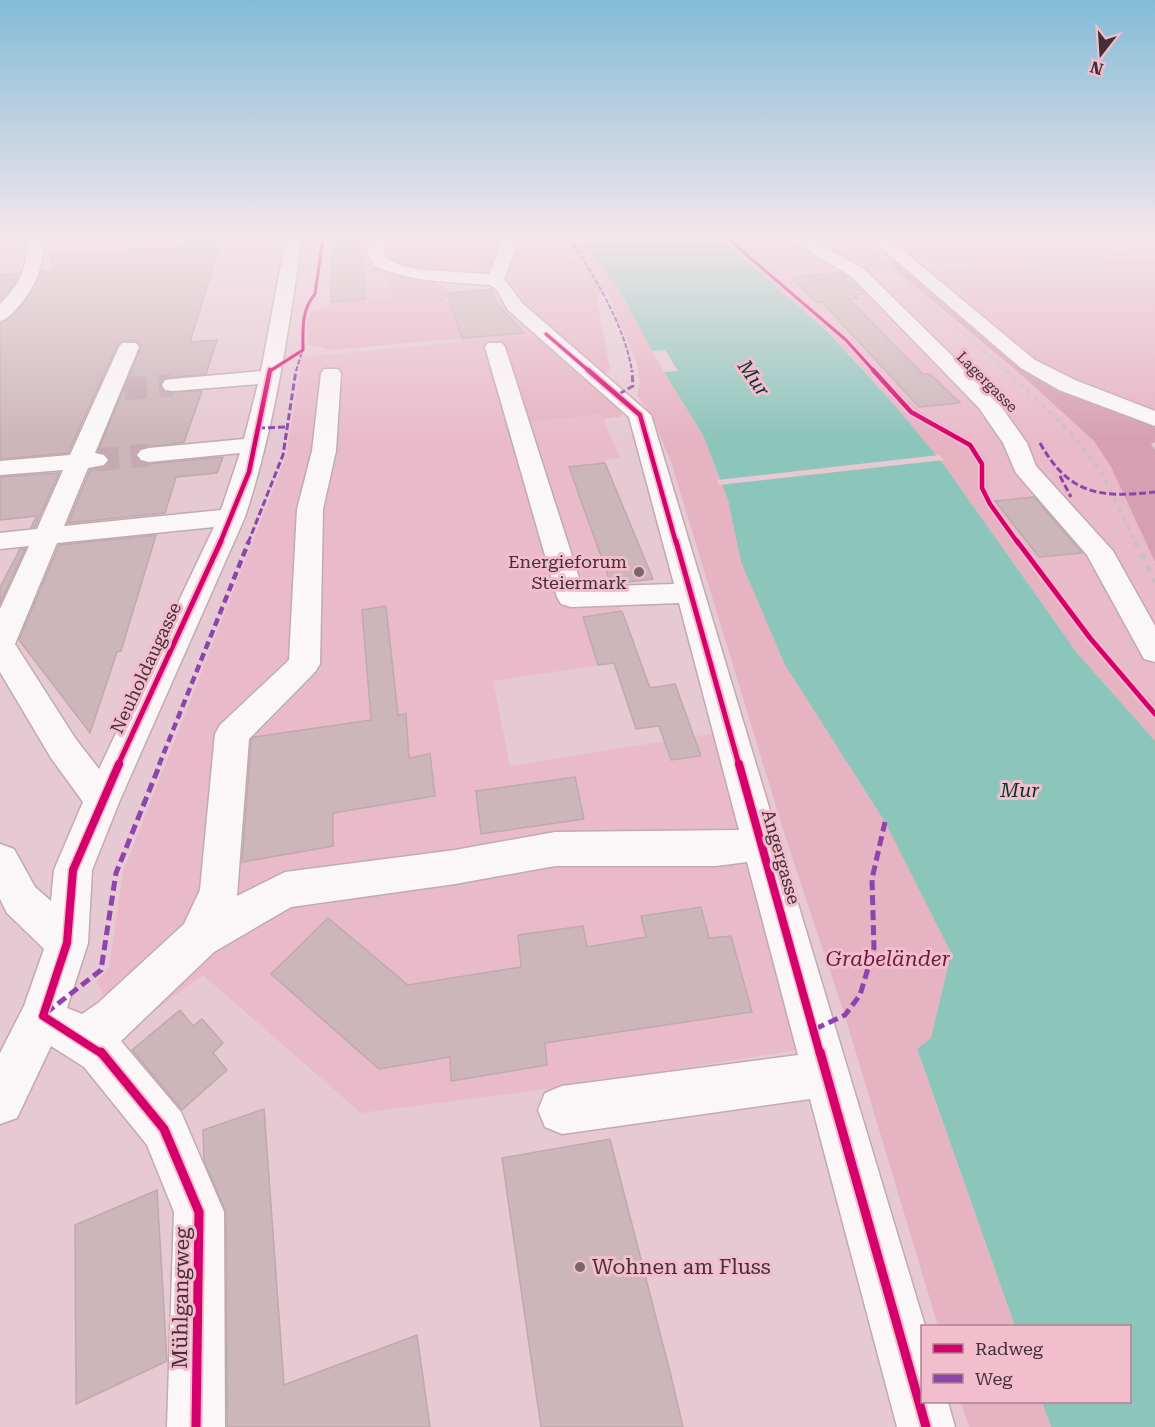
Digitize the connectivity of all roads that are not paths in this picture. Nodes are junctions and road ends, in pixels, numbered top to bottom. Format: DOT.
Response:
graph roads {
  1 [pos="283,305"];
  2 [pos="518,305"];
  3 [pos="894,305"];
  4 [pos="901,305"];
  5 [pos="957,305"];
  6 [pos="927,333"];
  7 [pos="129,347"];
  8 [pos="495,347"];
  9 [pos="332,373"];
  10 [pos="268,377"];
  11 [pos="173,385"];
  12 [pos="1155,419"];
  13 [pos="1040,442"];
  14 [pos="254,445"];
  15 [pos="149,455"];
  16 [pos="88,461"];
  17 [pos="0,468"];
  18 [pos="1071,497"];
  19 [pos="232,518"];
  20 [pos="48,536"];
  21 [pos="0,541"];
  22 [pos="1100,551"];
  23 [pos="691,593"];
  24 [pos="0,645"];
  25 [pos="1155,651"];
  26 [pos="102,800"];
  27 [pos="762,844"];
  28 [pos="0,861"];
  29 [pos="199,938"];
  30 [pos="67,943"];
  31 [pos="62,1028"];
  32 [pos="828,1074"];
  33 [pos="0,1101"];
  34 [pos="562,1110"];
  35 [pos="196,1427"];
  36 [pos="926,1427"];
  1 -- 10 [label="street, Neuholdaugasse"];
  2 -- 23 [label="street, Angergasse"];
  3 -- 6 [label="street"];
  4 -- 6 [label="street, Lagergasse"];
  5 -- 12 [label="street"];
  6 -- 13 [label="street, Lagergasse"];
  6 -- 22 [label="street"];
  7 -- 16 [label="street"];
  8 -- 23 [label="street"];
  9 -- 29 [label="street"];
  10 -- 11 [label="street"];
  10 -- 14 [label="street, Neuholdaugasse"];
  14 -- 15 [label="street"];
  14 -- 19 [label="street, Neuholdaugasse"];
  16 -- 17 [label="street"];
  16 -- 20 [label="street"];
  18 -- 22 [label="street"];
  19 -- 20 [label="street"];
  19 -- 26 [label="street, Neuholdaugasse"];
  20 -- 21 [label="street"];
  20 -- 24 [label="street"];
  22 -- 25 [label="street"];
  23 -- 27 [label="street, Angergasse"];
  24 -- 26 [label="street"];
  26 -- 30 [label="street, Neuholdaugasse"];
  27 -- 29 [label="street"];
  27 -- 32 [label="street, Angergasse"];
  28 -- 30 [label="street"];
  29 -- 31 [label="street"];
  30 -- 31 [label="street, Neuholdaugasse"];
  31 -- 33 [label="street, Neuholdaugasse"];
  31 -- 35 [label="street, Mühlgangweg"];
  32 -- 34 [label="street"];
  32 -- 36 [label="street, Angergasse"];
}
